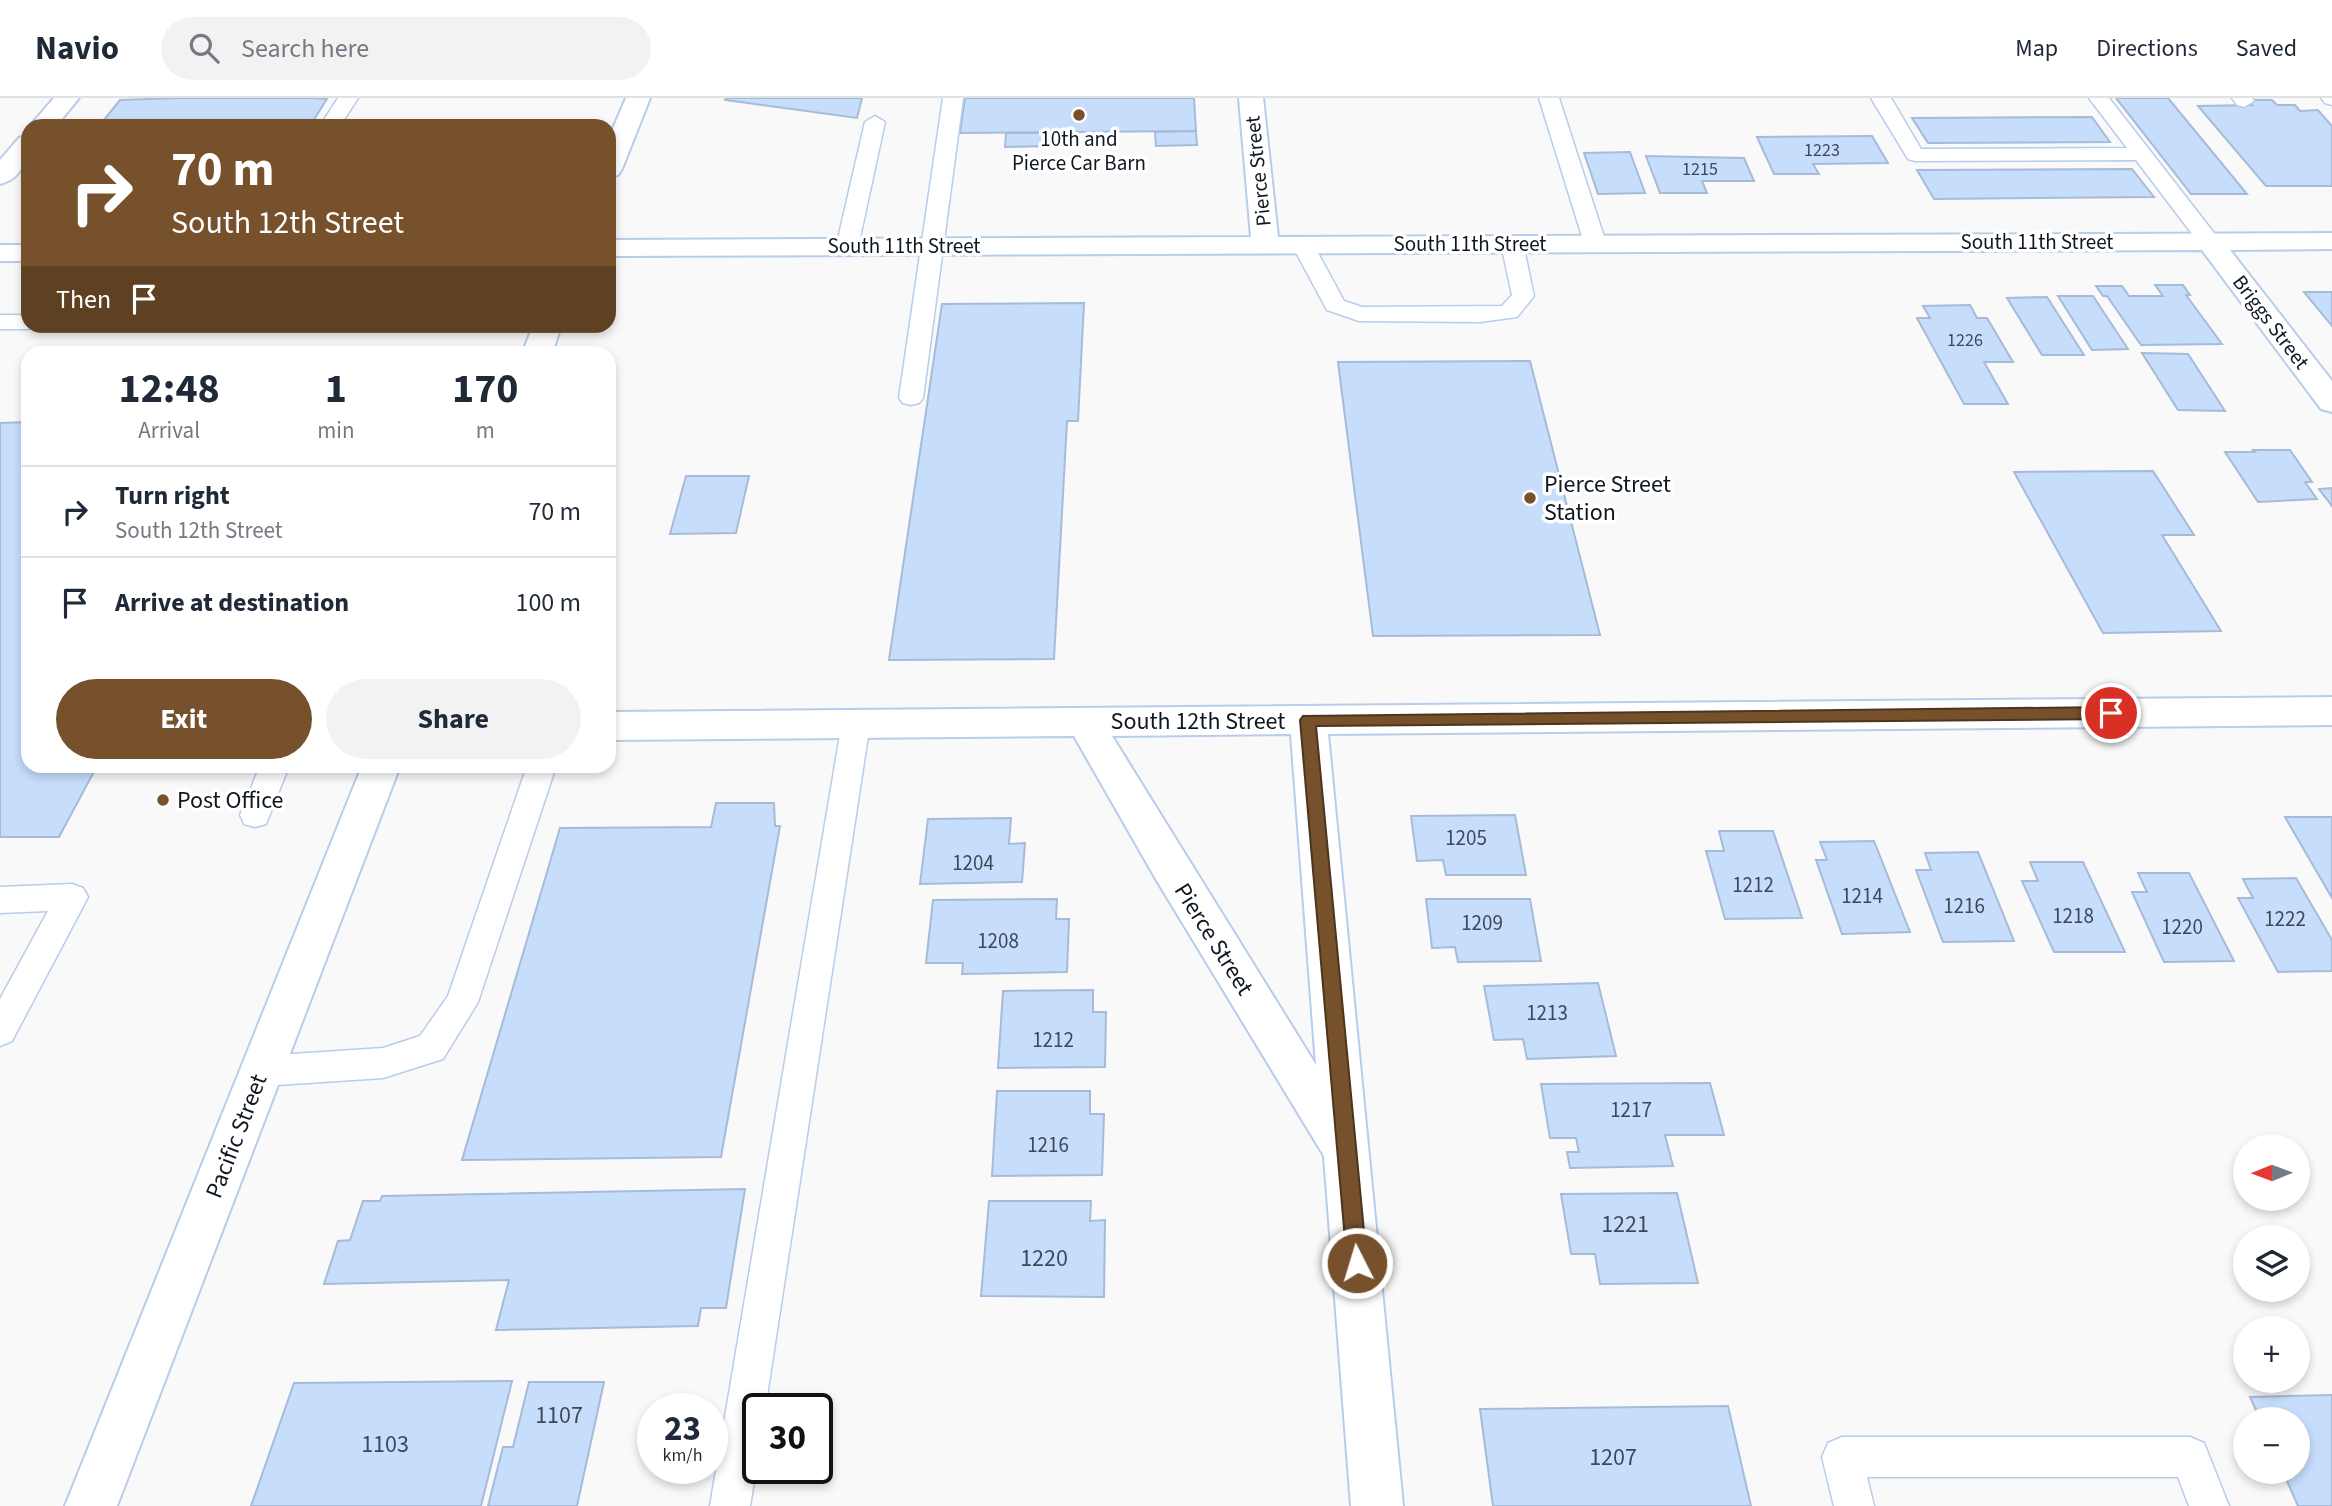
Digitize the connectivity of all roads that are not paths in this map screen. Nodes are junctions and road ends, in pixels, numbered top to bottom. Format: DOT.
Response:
graph roads {
  1 [pos="67,98"];
  2 [pos="348,98"];
  3 [pos="638,98"];
  4 [pos="953,98"];
  5 [pos="1251,98"];
  6 [pos="1549,98"];
  7 [pos="1881,98"];
  8 [pos="2099,98"];
  9 [pos="49,119"];
  10 [pos="334,119"];
  11 [pos="876,122"];
  12 [pos="21,151"];
  13 [pos="616,152"];
  14 [pos="2142,154"];
  15 [pos="0,176"];
  16 [pos="2332,241"];
  17 [pos="2210,242"];
  18 [pos="1595,243"];
  19 [pos="1512,244"];
  20 [pos="1265,245"];
  21 [pos="1303,245"];
  22 [pos="931,246"];
  23 [pos="847,247"];
  24 [pos="616,248"];
  25 [pos="0,253"];
  26 [pos="21,253"];
  27 [pos="0,322"];
  28 [pos="21,322"];
  29 [pos="911,398"];
  30 [pos="2332,402"];
  31 [pos="2332,711"];
  32 [pos="1308,720"];
  33 [pos="1084,721"];
  34 [pos="856,723"];
  35 [pos="616,726"];
  36 [pos="272,773"];
  37 [pos="378,773"];
  38 [pos="540,773"];
  39 [pos="255,814"];
  40 [pos="0,900"];
  41 [pos="0,1031"];
  42 [pos="261,1071"];
  43 [pos="1348,1154"];
  44 [pos="91,1506"];
  45 [pos="730,1506"];
  46 [pos="1377,1506"];
  47 [pos="1854,1506"];
  48 [pos="2209,1506"];
  1 -- 9 [label="street"];
  2 -- 10 [label="lane"];
  3 -- 13 [label="street"];
  4 -- 22 [label="lane"];
  5 -- 20 [label="street, Pierce Street"];
  6 -- 18 [label="lane"];
  7 -- 14 [label="lane"];
  8 -- 14 [label="lane"];
  11 -- 23 [label="lane"];
  12 -- 15 [label="street"];
  14 -- 17 [label="lane"];
  16 -- 17 [label="street, South 11th Street"];
  17 -- 18 [label="street, South 11th Street"];
  17 -- 30 [label="street, Briggs Street"];
  18 -- 19 [label="street, South 11th Street"];
  19 -- 21 [label="street, South 11th Street"];
  19 -- 21 [label="lane"];
  20 -- 21 [label="street, South 11th Street"];
  20 -- 22 [label="street, South 11th Street"];
  22 -- 23 [label="street, South 11th Street"];
  22 -- 29 [label="lane"];
  23 -- 24 [label="street, South 11th Street"];
  25 -- 26 [label="street"];
  27 -- 28 [label="lane"];
  31 -- 32 [label="street, South 12th Street"];
  32 -- 33 [label="street, South 12th Street"];
  32 -- 43 [label="street, Pierce Street"];
  33 -- 34 [label="street, South 12th Street"];
  33 -- 43 [label="street, Pierce Street"];
  34 -- 35 [label="street, South 12th Street"];
  34 -- 45 [label="lane"];
  36 -- 39 [label="lane"];
  37 -- 42 [label="street, Pacific Street"];
  38 -- 42 [label="lane"];
  40 -- 41 [label="lane"];
  42 -- 44 [label="street, Pacific Street"];
  43 -- 46 [label="street, Pierce Street"];
  47 -- 48 [label="lane"];
}
